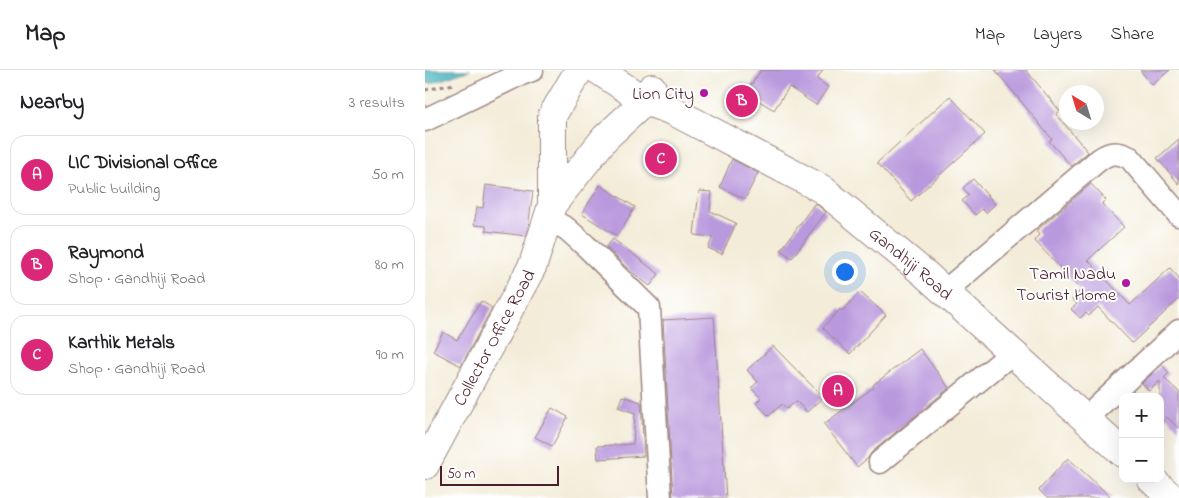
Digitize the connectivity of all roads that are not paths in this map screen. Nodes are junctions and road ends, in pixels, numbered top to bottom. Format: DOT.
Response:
graph roads {
  1 [pos="533,70"];
  2 [pos="580,70"];
  3 [pos="598,70"];
  4 [pos="627,70"];
  5 [pos="649,95"];
  6 [pos="425,120"];
  7 [pos="550,211"];
  8 [pos="1179,215"];
  9 [pos="944,292"];
  10 [pos="1179,331"];
  11 [pos="1012,354"];
  12 [pos="1085,419"];
  13 [pos="1119,450"];
  14 [pos="879,462"];
  15 [pos="425,465"];
  16 [pos="1155,483"];
  17 [pos="660,498"];
  18 [pos="1172,498"];
  1 -- 6 [label="street"];
  2 -- 7 [label="main road, Collector Office Road"];
  3 -- 5 [label="main road, Gandhiji Road"];
  4 -- 5 [label="main road, Gandhiji Road"];
  5 -- 7 [label="main road, Collector Office Road"];
  5 -- 9 [label="main road, Gandhiji Road"];
  7 -- 15 [label="main road, Collector Office Road"];
  7 -- 17 [label="street"];
  8 -- 9 [label="street"];
  9 -- 11 [label="main road, Gandhiji Road"];
  10 -- 12 [label="street"];
  11 -- 12 [label="main road, Gandhiji Road"];
  11 -- 14 [label="street"];
  12 -- 13 [label="main road, Gandhiji Road"];
  16 -- 18 [label="main road"];
}
